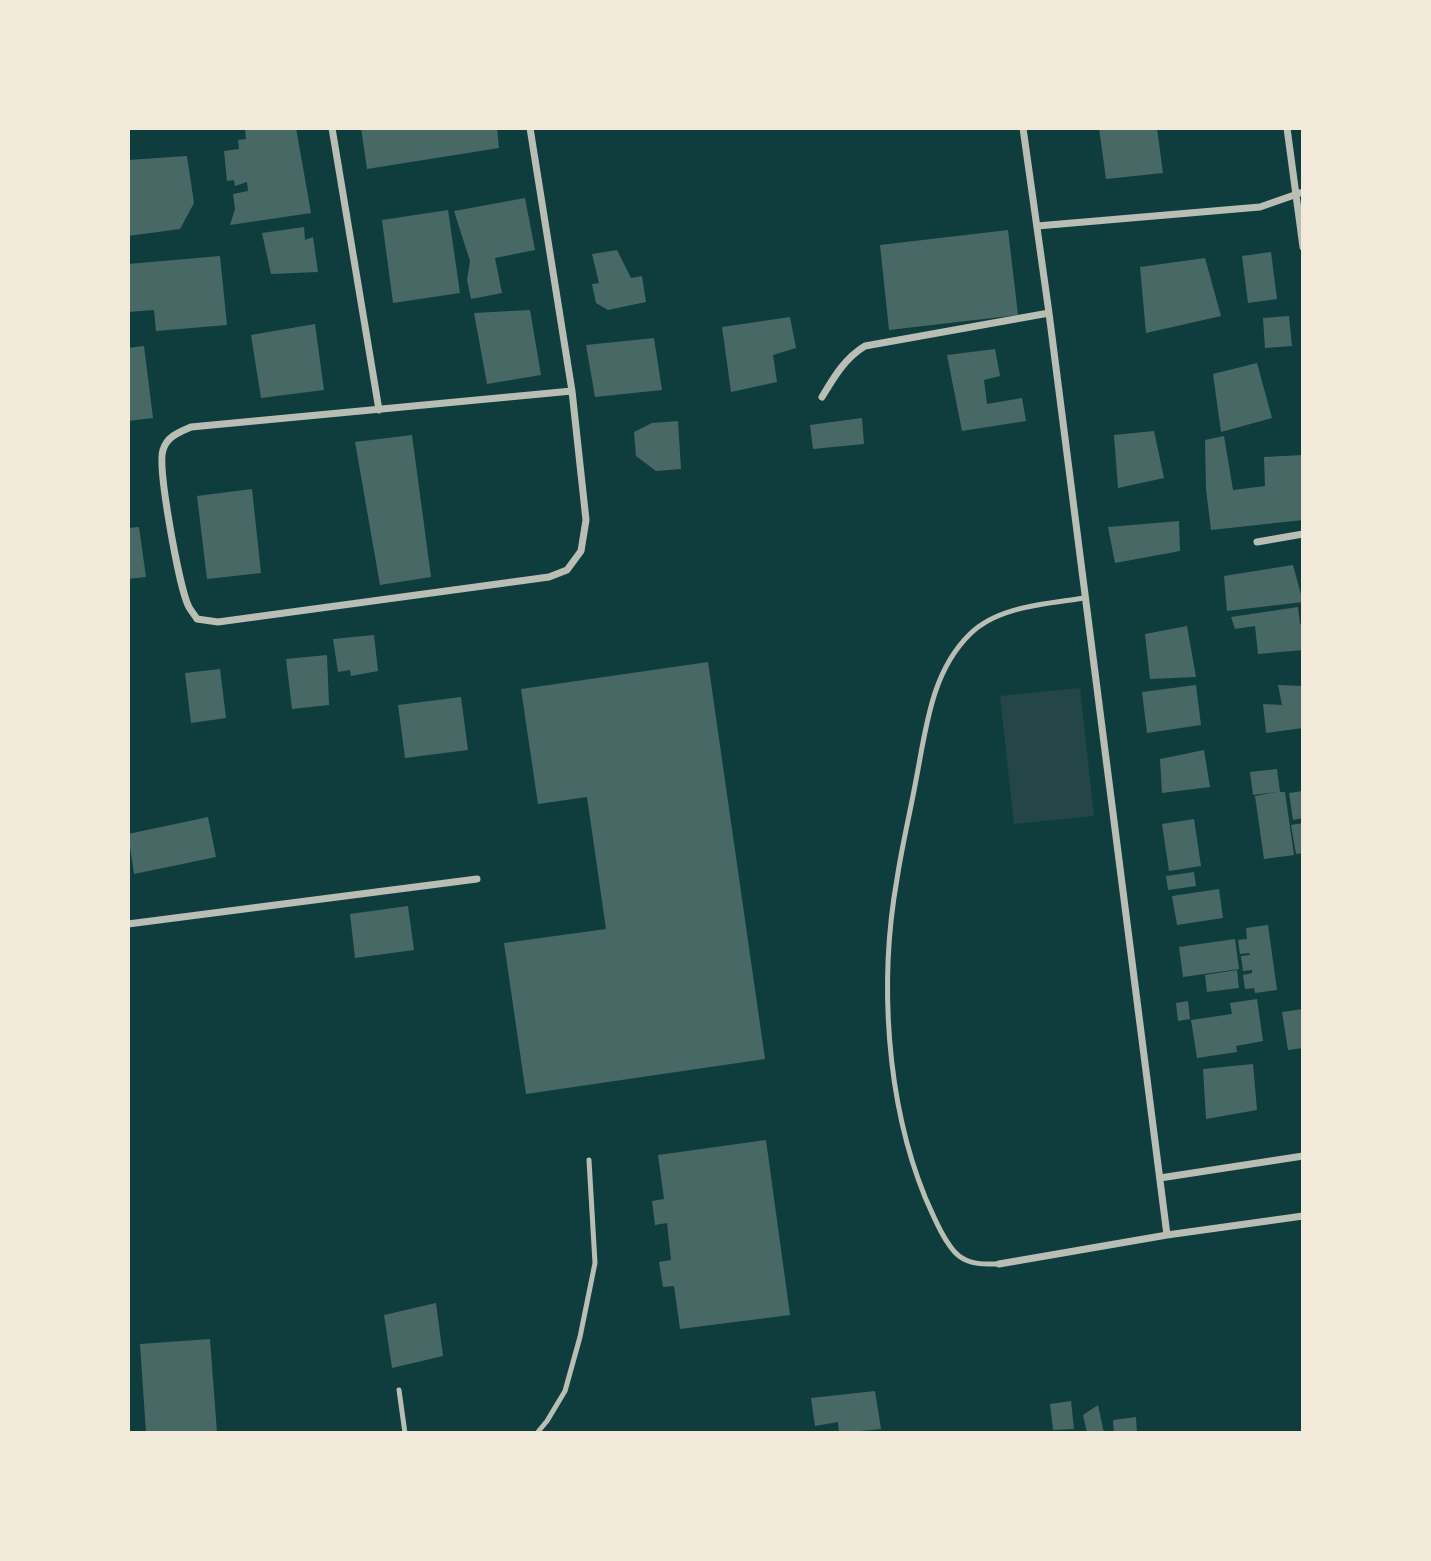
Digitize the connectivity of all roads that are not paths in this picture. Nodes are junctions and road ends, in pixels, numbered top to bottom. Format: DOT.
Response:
graph roads {
  1 [pos="332,128"];
  2 [pos="530,128"];
  3 [pos="1023,128"];
  4 [pos="1287,128"];
  5 [pos="1300,193"];
  6 [pos="1037,226"];
  7 [pos="1303,247"];
  8 [pos="1049,313"];
  9 [pos="572,391"];
  10 [pos="822,397"];
  11 [pos="379,410"];
  12 [pos="1303,534"];
  13 [pos="1257,542"];
  14 [pos="1084,598"];
  15 [pos="477,879"];
  16 [pos="128,924"];
  17 [pos="1303,1156"];
  18 [pos="589,1160"];
  19 [pos="1160,1178"];
  20 [pos="1303,1216"];
  21 [pos="1167,1236"];
  22 [pos="999,1264"];
  23 [pos="399,1390"];
  24 [pos="405,1433"];
  25 [pos="537,1433"];
  1 -- 11 [label="street"];
  2 -- 9 [label="street"];
  3 -- 6 [label="street"];
  4 -- 5 [label="street"];
  5 -- 6 [label="street"];
  5 -- 7 [label="street"];
  6 -- 8 [label="street"];
  8 -- 10 [label="street"];
  8 -- 14 [label="street"];
  9 -- 11 [label="street"];
  9 -- 11 [label="street"];
  12 -- 13 [label="street"];
  14 -- 19 [label="street"];
  14 -- 22 [label="lane"];
  15 -- 16 [label="street"];
  17 -- 19 [label="street"];
  18 -- 25 [label="lane"];
  19 -- 21 [label="street"];
  20 -- 21 [label="street"];
  21 -- 22 [label="street"];
  23 -- 24 [label="lane"];
}
